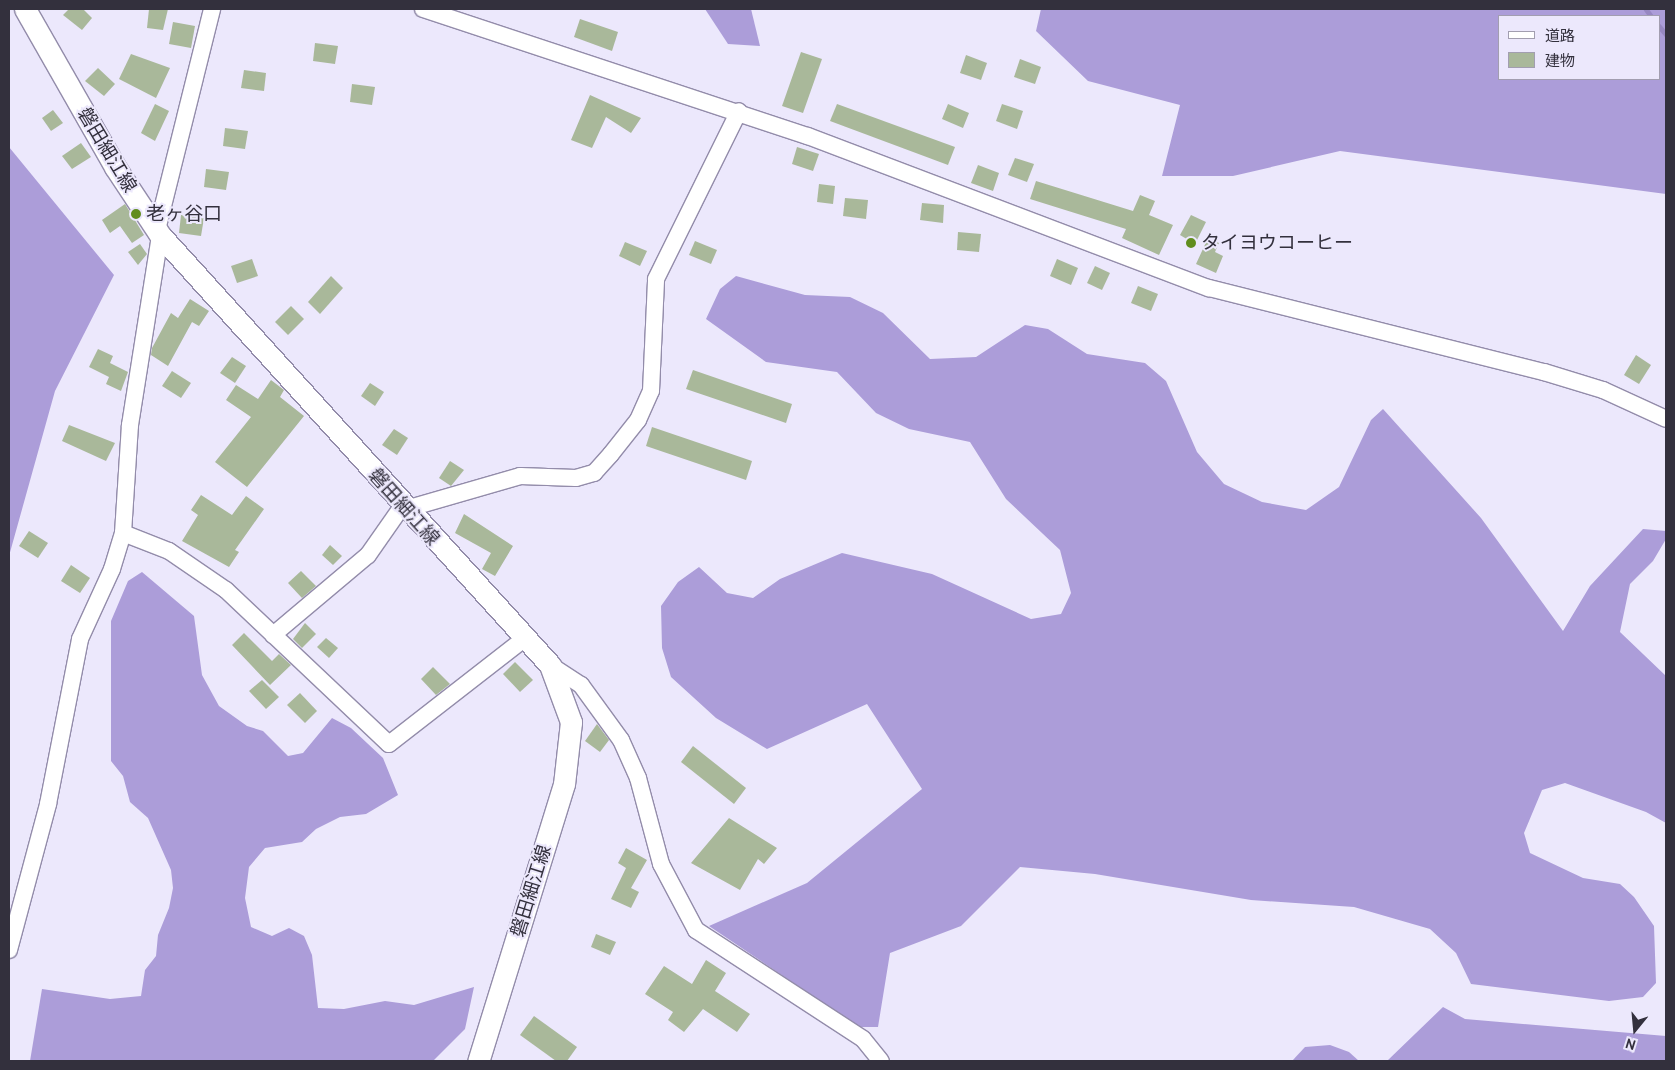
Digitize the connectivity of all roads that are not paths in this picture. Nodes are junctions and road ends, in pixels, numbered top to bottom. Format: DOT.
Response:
graph roads {
  1 [pos="25,9"];
  2 [pos="212,9"];
  3 [pos="423,9"];
  4 [pos="739,111"];
  5 [pos="158,232"];
  6 [pos="1666,419"];
  7 [pos="404,507"];
  8 [pos="123,532"];
  9 [pos="273,635"];
  10 [pos="525,638"];
  11 [pos="550,665"];
  12 [pos="9,950"];
  13 [pos="478,1061"];
  14 [pos="881,1061"];
  1 -- 5 [label="main road, 磐田細江線"];
  2 -- 5 [label="street"];
  3 -- 4 [label="street"];
  4 -- 6 [label="street"];
  4 -- 7 [label="street"];
  5 -- 7 [label="main road, 磐田細江線"];
  5 -- 8 [label="street"];
  7 -- 9 [label="street"];
  7 -- 10 [label="main road, 磐田細江線"];
  8 -- 9 [label="street"];
  8 -- 12 [label="street"];
  9 -- 10 [label="street"];
  10 -- 11 [label="main road, 磐田細江線"];
  11 -- 13 [label="main road, 磐田細江線"];
  11 -- 14 [label="street"];
}
